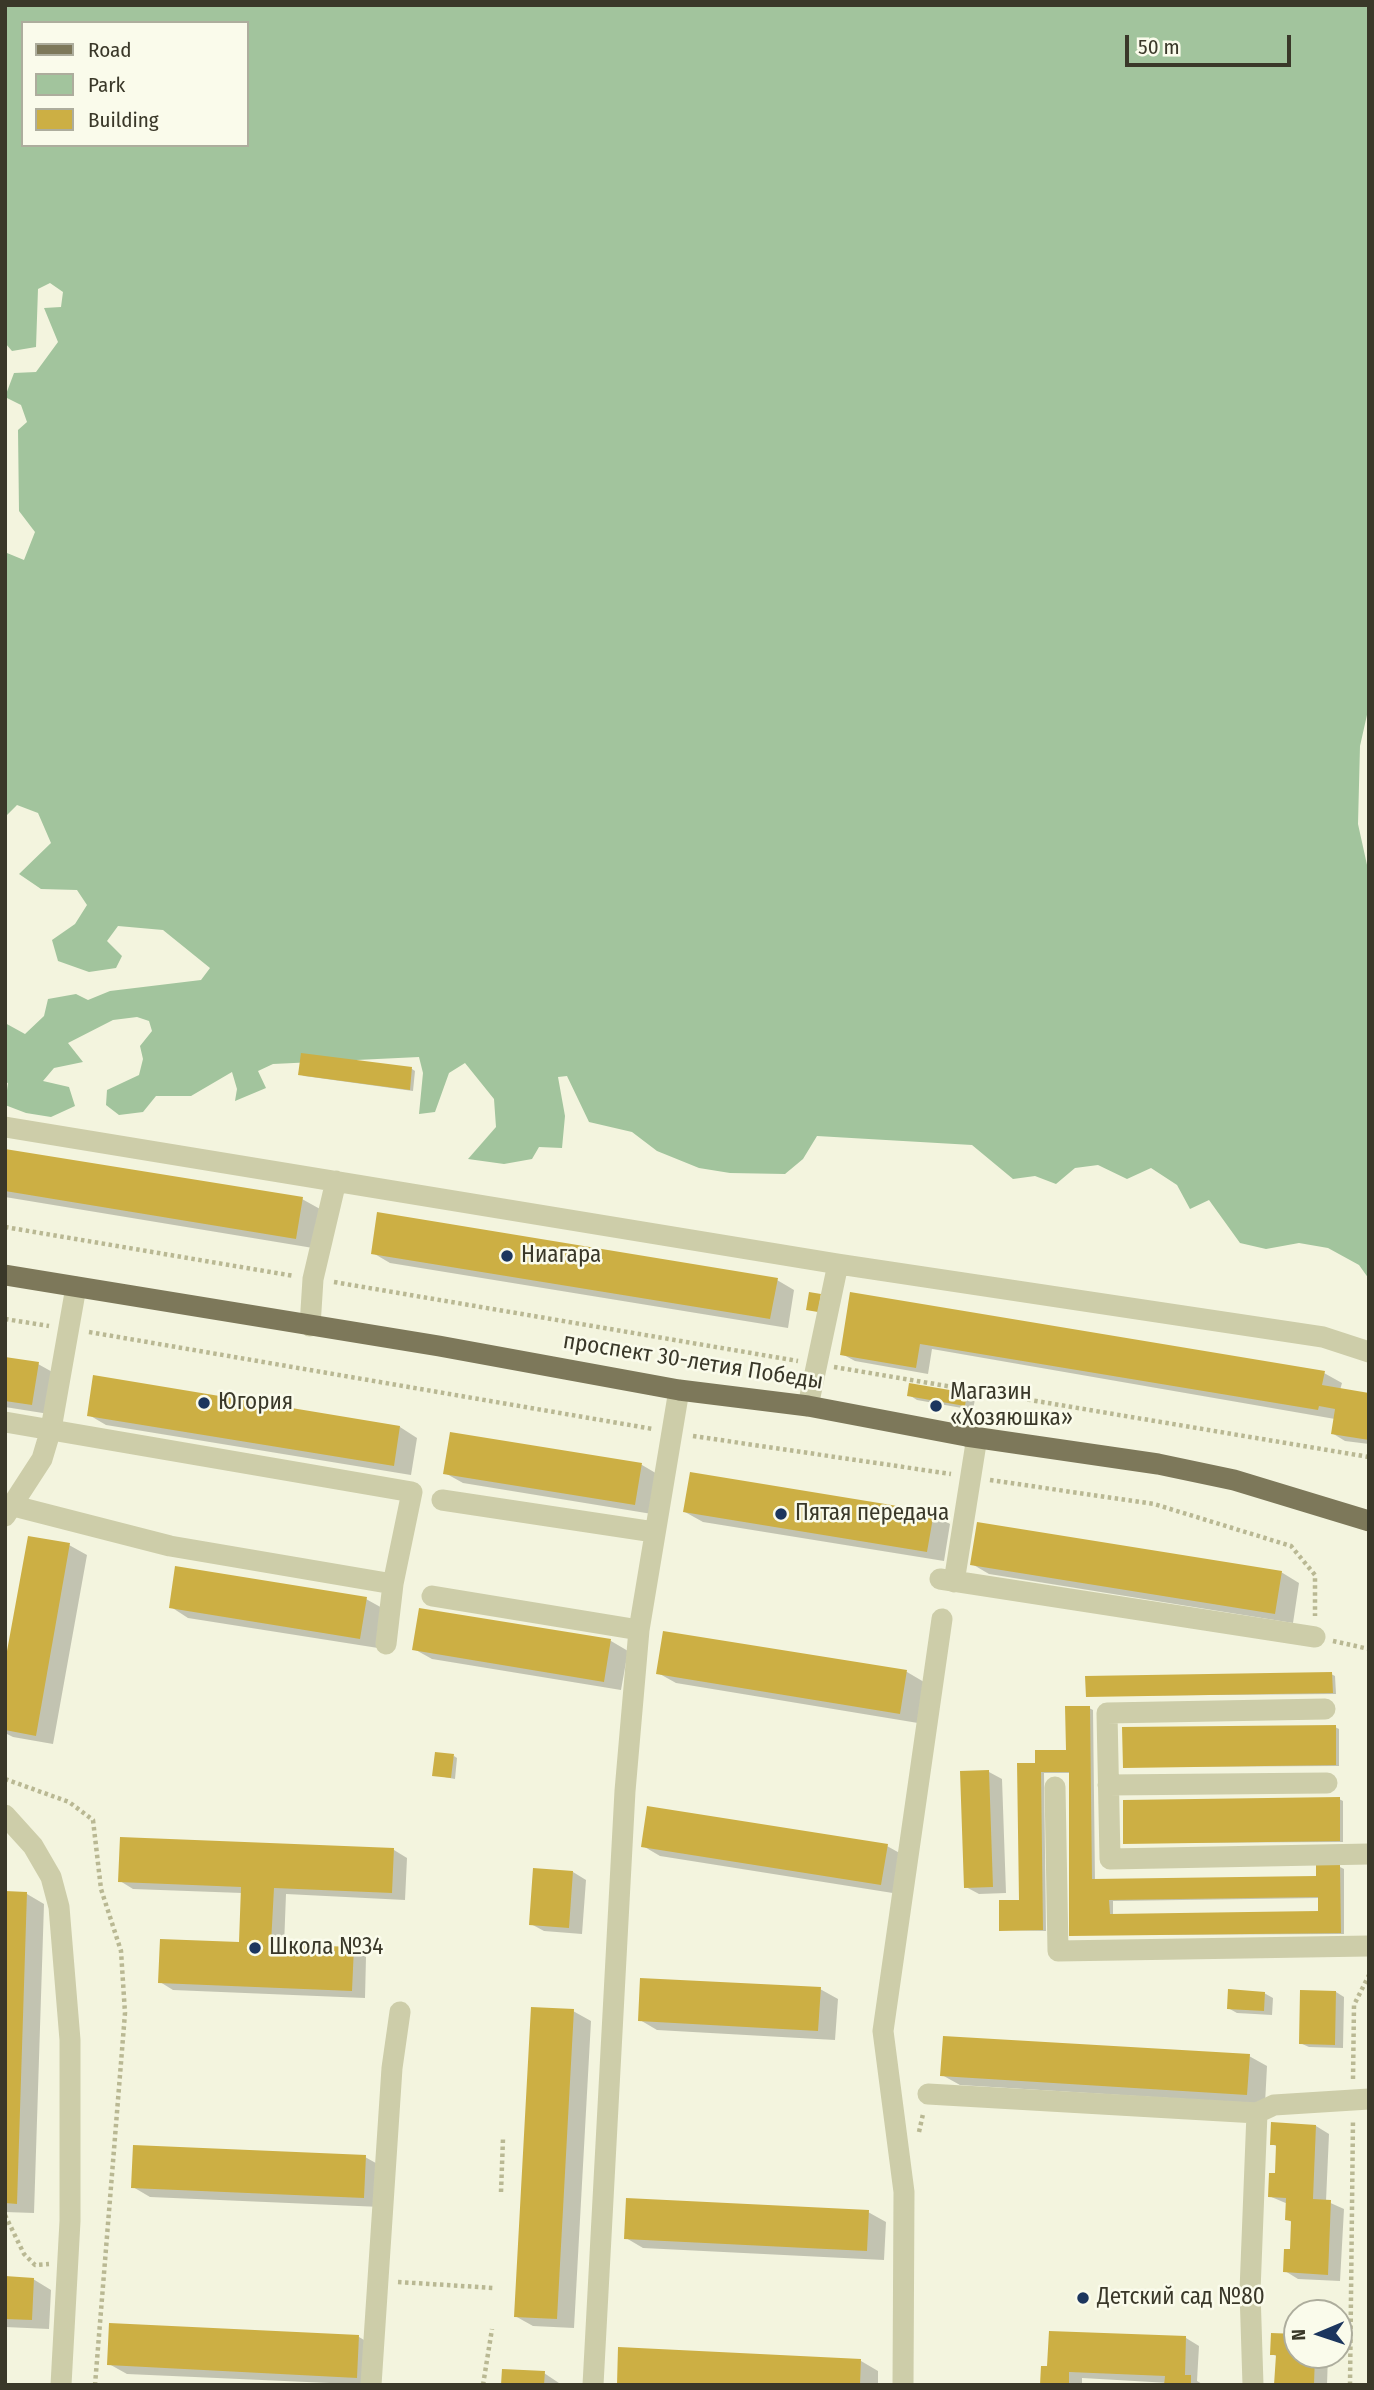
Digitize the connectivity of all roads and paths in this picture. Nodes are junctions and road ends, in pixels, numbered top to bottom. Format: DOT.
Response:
graph roads {
  1 [pos="5,1127"];
  2 [pos="336,1181"];
  3 [pos="5,1227"];
  4 [pos="838,1264"];
  5 [pos="5,1275"];
  6 [pos="313,1279"];
  7 [pos="76,1287"];
  8 [pos="5,1318"];
  9 [pos="310,1326"];
  10 [pos="69,1329"];
  11 [pos="1369,1352"];
  12 [pos="815,1364"];
  13 [pos="679,1390"];
  14 [pos="808,1406"];
  15 [pos="5,1422"];
  16 [pos="51,1429"];
  17 [pos="671,1432"];
  18 [pos="977,1437"];
  19 [pos="1369,1457"];
  20 [pos="971,1478"];
  21 [pos="442,1500"];
  22 [pos="7,1510"];
  23 [pos="1369,1521"];
  24 [pos="654,1532"];
  25 [pos="393,1584"];
  26 [pos="432,1596"];
  27 [pos="942,1619"];
  28 [pos="639,1630"];
  29 [pos="1315,1637"];
  30 [pos="386,1643"];
  31 [pos="1369,1649"];
  32 [pos="1325,1709"];
  33 [pos="5,1779"];
  34 [pos="1328,1783"];
  35 [pos="1108,1785"];
  36 [pos="1055,1787"];
  37 [pos="5,1815"];
  38 [pos="1369,1854"];
  39 [pos="1369,1946"];
  40 [pos="1369,1975"];
  41 [pos="400,2012"];
  42 [pos="928,2094"];
  43 [pos="1361,2100"];
  44 [pos="1257,2113"];
  45 [pos="503,2139"];
  46 [pos="501,2192"];
  47 [pos="5,2215"];
  48 [pos="24,2254"];
  49 [pos="378,2281"];
  50 [pos="495,2288"];
  51 [pos="492,2329"];
  52 [pos="61,2385"];
  53 [pos="95,2385"];
  54 [pos="371,2385"];
  55 [pos="483,2385"];
  56 [pos="593,2385"];
  57 [pos="903,2385"];
  58 [pos="1253,2385"];
  59 [pos="1350,2385"];
  1 -- 2 [label="street"];
  2 -- 4 [label="street"];
  2 -- 6 [label="street"];
  3 -- 6 [label="path"];
  4 -- 11 [label="street"];
  4 -- 12 [label="street"];
  5 -- 7 [label="main road, проспект 30-летия Победы"];
  6 -- 9 [label="street"];
  6 -- 12 [label="path"];
  7 -- 9 [label="main road, проспект 30-летия Победы"];
  7 -- 10 [label="street"];
  8 -- 10 [label="path"];
  9 -- 13 [label="main road, проспект 30-летия Победы"];
  10 -- 16 [label="street"];
  10 -- 17 [label="path"];
  12 -- 14 [label="street"];
  12 -- 19 [label="path"];
  13 -- 14 [label="main road, проспект 30-летия Победы"];
  13 -- 17 [label="street"];
  14 -- 18 [label="main road, проспект 30-летия Победы"];
  15 -- 16 [label="street"];
  16 -- 22 [label="street"];
  16 -- 25 [label="street"];
  17 -- 20 [label="path"];
  17 -- 24 [label="street"];
  18 -- 20 [label="street"];
  18 -- 23 [label="main road, проспект 30-летия Победы"];
  20 -- 29 [label="path"];
  20 -- 29 [label="street"];
  21 -- 24 [label="street"];
  22 -- 25 [label="street"];
  24 -- 28 [label="street"];
  25 -- 30 [label="street"];
  26 -- 28 [label="street"];
  27 -- 57 [label="street"];
  28 -- 56 [label="street"];
  29 -- 31 [label="path"];
  32 -- 35 [label="street"];
  33 -- 53 [label="path"];
  34 -- 35 [label="street"];
  35 -- 38 [label="street"];
  36 -- 39 [label="street"];
  37 -- 52 [label="street"];
  40 -- 43 [label="path"];
  41 -- 49 [label="street"];
  42 -- 44 [label="street"];
  43 -- 44 [label="street"];
  43 -- 59 [label="path"];
  44 -- 58 [label="street"];
  45 -- 46 [label="path"];
  47 -- 48 [label="path"];
  49 -- 50 [label="path"];
  49 -- 54 [label="street"];
  51 -- 55 [label="path"];
}
